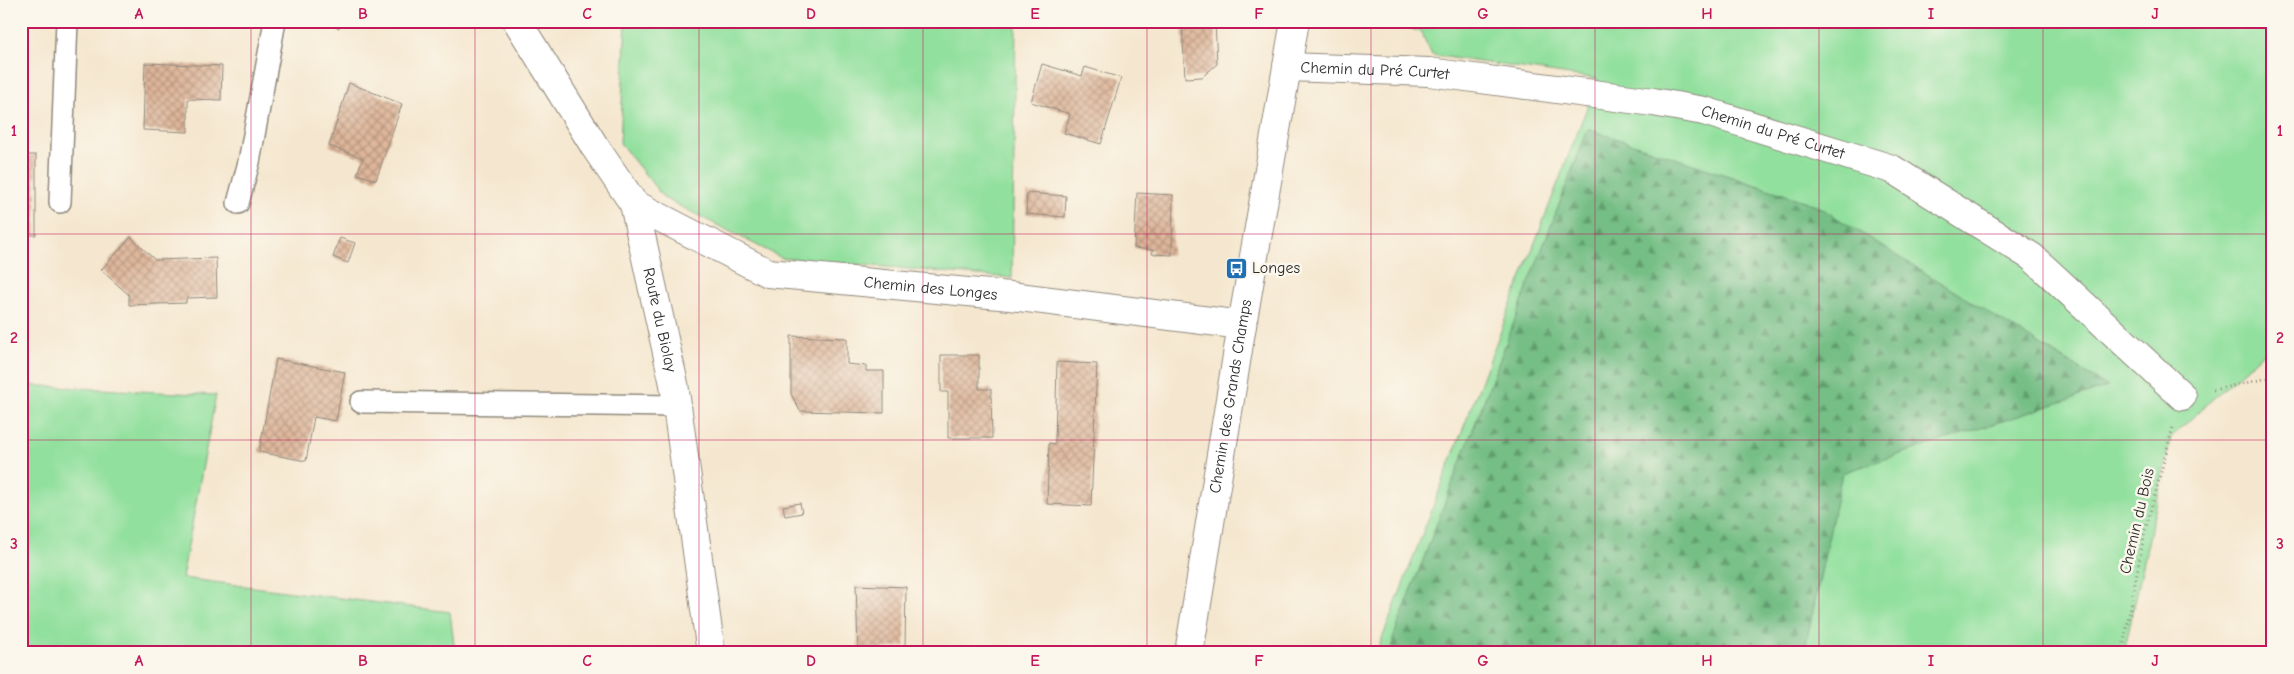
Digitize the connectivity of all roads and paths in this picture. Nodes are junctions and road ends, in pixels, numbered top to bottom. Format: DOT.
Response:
graph roads {
  1 [pos="67,21"];
  2 [pos="275,21"];
  3 [pos="517,21"];
  4 [pos="1295,21"];
  5 [pos="1287,67"];
  6 [pos="60,202"];
  7 [pos="238,203"];
  8 [pos="634,204"];
  9 [pos="1242,325"];
  10 [pos="2273,377"];
  11 [pos="2182,396"];
  12 [pos="361,402"];
  13 [pos="677,406"];
  14 [pos="711,653"];
  15 [pos="1189,653"];
  16 [pos="2122,653"];
  1 -- 6 [label="lane"];
  2 -- 7 [label="lane"];
  3 -- 8 [label="street, Route du Biolay"];
  4 -- 5 [label="street, Chemin des Grands Champs"];
  5 -- 9 [label="street, Chemin des Grands Champs"];
  5 -- 11 [label="street, Chemin du Pré Curtet"];
  8 -- 9 [label="street, Chemin des Longes"];
  8 -- 13 [label="street, Route du Biolay"];
  9 -- 15 [label="street, Chemin des Grands Champs"];
  10 -- 11 [label="path"];
  11 -- 16 [label="path, Chemin du Bois"];
  12 -- 13 [label="lane"];
  13 -- 14 [label="street, Route du Biolay"];
}
